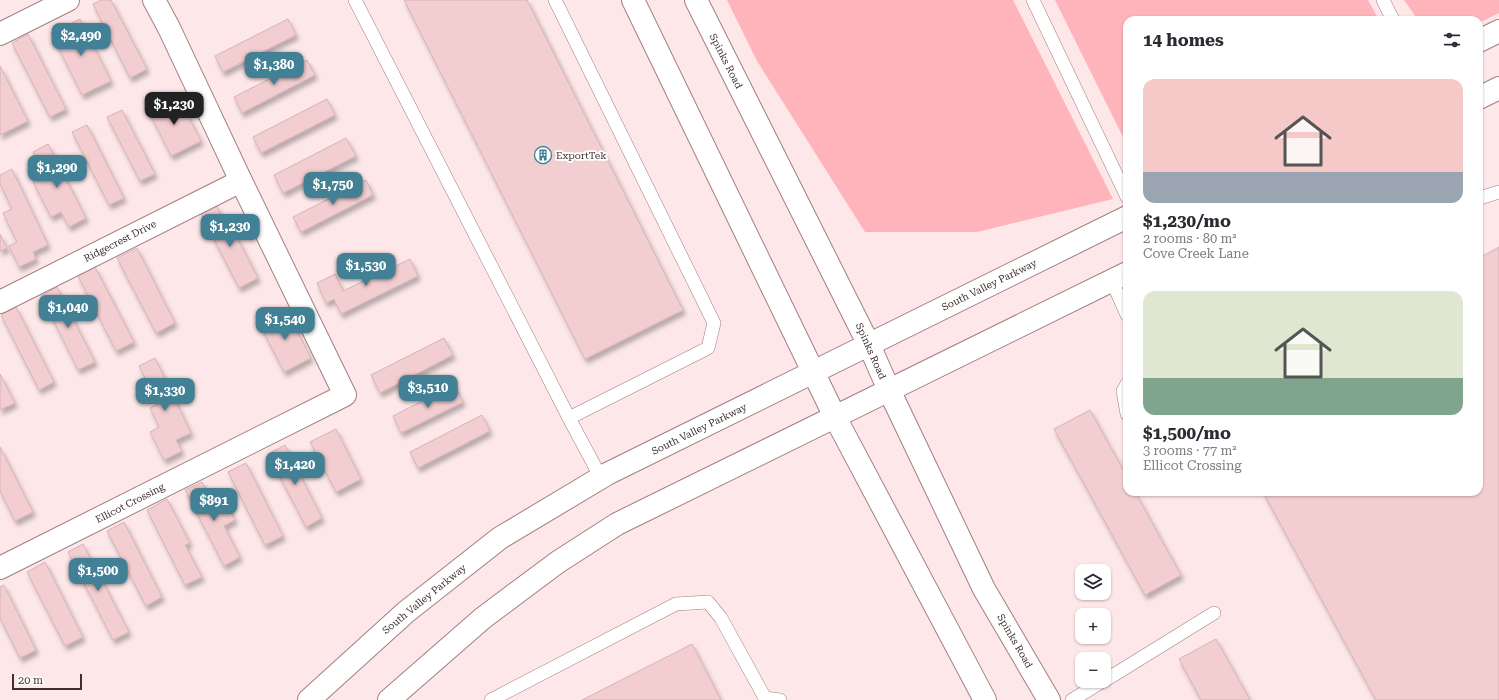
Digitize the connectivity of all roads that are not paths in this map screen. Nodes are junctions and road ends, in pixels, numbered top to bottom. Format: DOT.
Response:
graph roads {
  1 [pos="68,0"];
  2 [pos="154,0"];
  3 [pos="355,0"];
  4 [pos="555,0"];
  5 [pos="633,0"];
  6 [pos="696,0"];
  7 [pos="1033,0"];
  8 [pos="1382,0"];
  9 [pos="1391,16"];
  10 [pos="1499,31"];
  11 [pos="0,34"];
  12 [pos="1483,39"];
  13 [pos="1499,88"];
  14 [pos="1483,96"];
  15 [pos="240,181"];
  16 [pos="1123,188"];
  17 [pos="1499,192"];
  18 [pos="1483,196"];
  19 [pos="1123,219"];
  20 [pos="1120,277"];
  21 [pos="1123,293"];
  22 [pos="0,302"];
  23 [pos="869,345"];
  24 [pos="814,372"];
  25 [pos="889,390"];
  26 [pos="835,417"];
  27 [pos="569,418"];
  28 [pos="601,478"];
  29 [pos="0,568"];
  30 [pos="1214,613"];
  31 [pos="1111,677"];
  32 [pos="1092,688"];
  33 [pos="309,700"];
  34 [pos="389,700"];
  35 [pos="491,700"];
  36 [pos="780,700"];
  37 [pos="984,700"];
  38 [pos="1049,700"];
  39 [pos="1072,700"];
  1 -- 11 [label="main road"];
  2 -- 15 [label="main road"];
  3 -- 27 [label="lane"];
  4 -- 27 [label="lane"];
  5 -- 24 [label="main road"];
  6 -- 23 [label="main road, Spinks Road"];
  7 -- 16 [label="lane"];
  8 -- 9 [label="lane"];
  10 -- 12 [label="main road"];
  13 -- 14 [label="main road"];
  15 -- 22 [label="main road, Ridgecrest Drive"];
  15 -- 29 [label="main road, Ellicot Crossing"];
  17 -- 18 [label="lane"];
  19 -- 23 [label="main road, South Valley Parkway"];
  20 -- 21 [label="lane"];
  20 -- 25 [label="main road"];
  23 -- 24 [label="main road, South Valley Parkway"];
  23 -- 25 [label="main road, Spinks Road"];
  24 -- 26 [label="main road"];
  24 -- 28 [label="main road, South Valley Parkway"];
  25 -- 26 [label="main road"];
  25 -- 38 [label="main road, Spinks Road"];
  26 -- 34 [label="main road"];
  26 -- 37 [label="main road"];
  27 -- 28 [label="lane"];
  28 -- 33 [label="main road, South Valley Parkway"];
  30 -- 31 [label="lane"];
  32 -- 39 [label="lane"];
  35 -- 36 [label="lane"];
}
